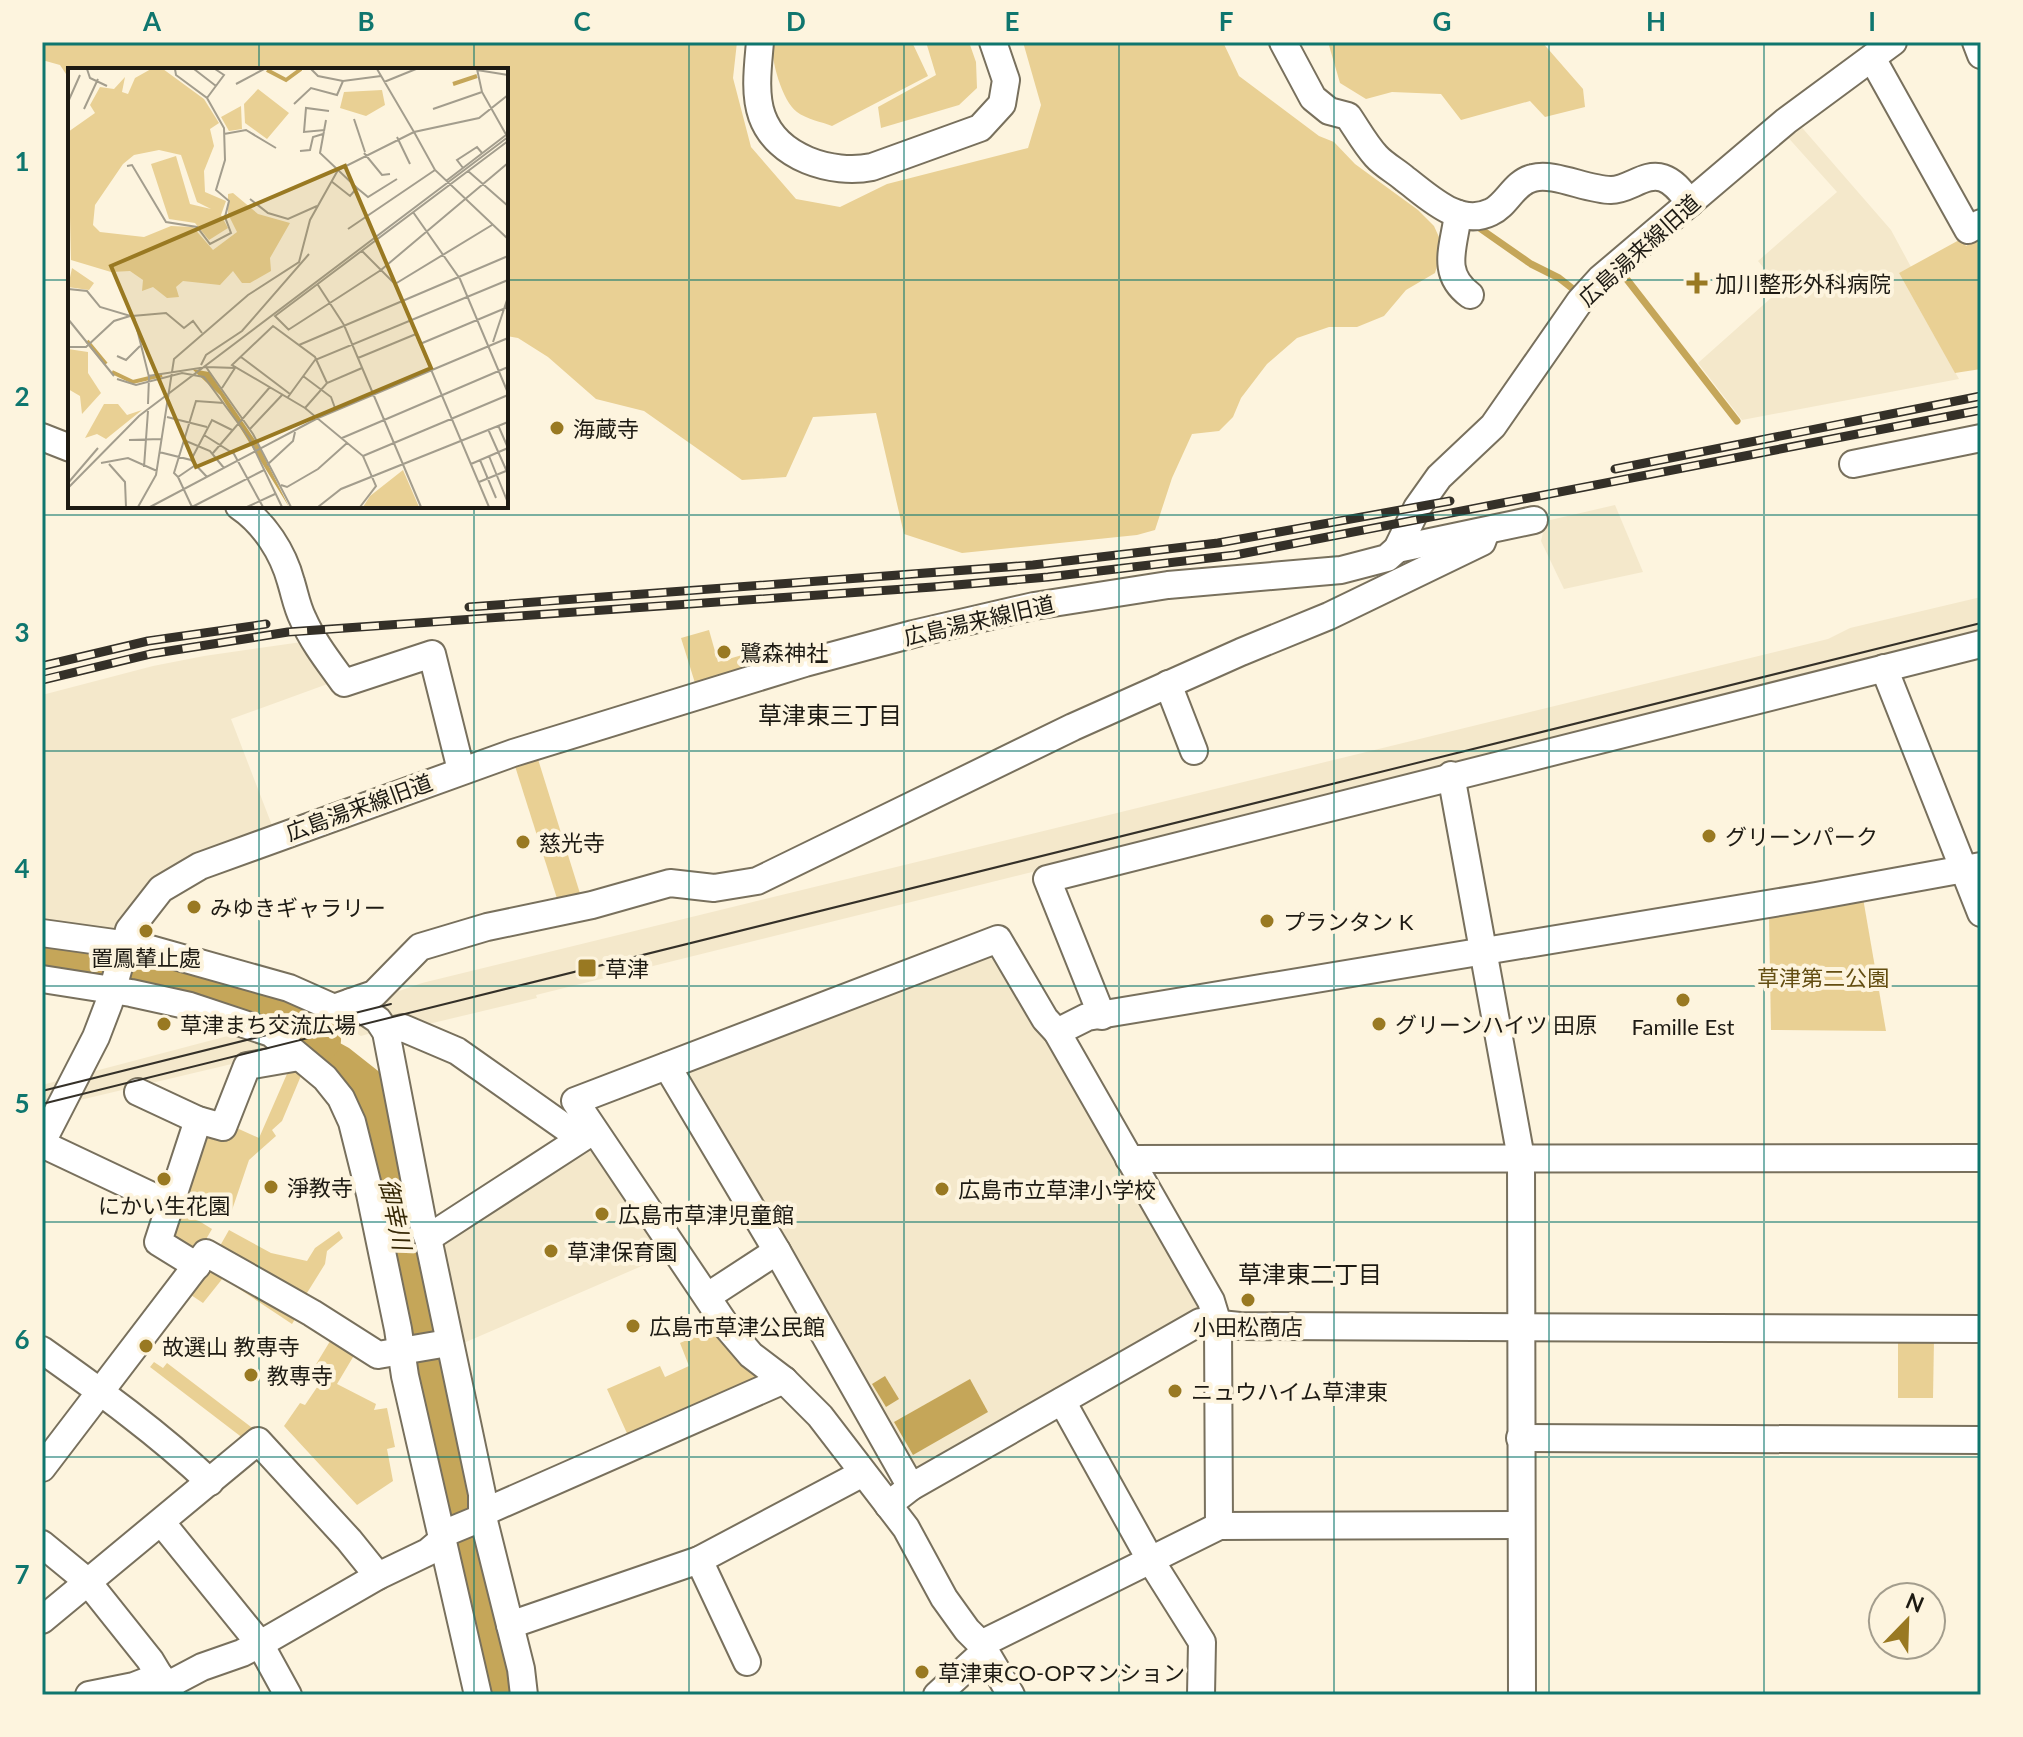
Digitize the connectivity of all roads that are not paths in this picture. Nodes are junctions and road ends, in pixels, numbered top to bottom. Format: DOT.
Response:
graph roads {
  1 [pos="760,42"];
  2 [pos="993,42"];
  3 [pos="1283,42"];
  4 [pos="1893,42"];
  5 [pos="1976,42"];
  6 [pos="1981,55"];
  7 [pos="1872,58"];
  8 [pos="1690,203"];
  9 [pos="1458,214"];
  10 [pos="1981,223"];
  11 [pos="1470,295"];
  12 [pos="42,437"];
  13 [pos="1981,438"];
  14 [pos="68,447"];
  15 [pos="1853,464"];
  16 [pos="242,508"];
  17 [pos="1534,520"];
  18 [pos="1486,531"];
  19 [pos="1397,549"];
  20 [pos="1981,644"];
  21 [pos="1884,668"];
  22 [pos="1168,684"];
  23 [pos="1194,751"];
  24 [pos="461,770"];
  25 [pos="1451,775"];
  26 [pos="1973,868"];
  27 [pos="1981,913"];
  28 [pos="42,933"];
  29 [pos="124,947"];
  30 [pos="1484,952"];
  31 [pos="42,979"];
  32 [pos="113,986"];
  33 [pos="351,1002"];
  34 [pos="1102,1016"];
  35 [pos="386,1032"];
  36 [pos="1057,1032"];
  37 [pos="299,1057"];
  38 [pos="667,1066"];
  39 [pos="138,1092"];
  40 [pos="198,1120"];
  41 [pos="593,1131"];
  42 [pos="42,1143"];
  43 [pos="1521,1158"];
  44 [pos="1981,1158"];
  45 [pos="1129,1159"];
  46 [pos="169,1204"];
  47 [pos="428,1238"];
  48 [pos="777,1251"];
  49 [pos="197,1266"];
  50 [pos="708,1296"];
  51 [pos="1218,1324"];
  52 [pos="1521,1328"];
  53 [pos="1981,1329"];
  54 [pos="446,1344"];
  55 [pos="42,1350"];
  56 [pos="403,1352"];
  57 [pos="784,1380"];
  58 [pos="101,1392"];
  59 [pos="1062,1401"];
  60 [pos="1520,1438"];
  61 [pos="1981,1440"];
  62 [pos="42,1468"];
  63 [pos="863,1473"];
  64 [pos="210,1482"];
  65 [pos="911,1487"];
  66 [pos="888,1505"];
  67 [pos="480,1516"];
  68 [pos="162,1523"];
  69 [pos="1520,1525"];
  70 [pos="1219,1526"];
  71 [pos="443,1537"];
  72 [pos="42,1544"];
  73 [pos="699,1560"];
  74 [pos="1151,1561"];
  75 [pos="378,1576"];
  76 [pos="87,1581"];
  77 [pos="42,1620"];
  78 [pos="510,1625"];
  79 [pos="260,1644"];
  80 [pos="983,1648"];
  81 [pos="747,1662"];
  82 [pos="166,1686"];
  83 [pos="89,1695"];
  84 [pos="288,1695"];
  85 [pos="478,1695"];
  86 [pos="524,1695"];
  87 [pos="937,1695"];
  88 [pos="1011,1695"];
  89 [pos="1201,1695"];
  90 [pos="1522,1695"];
  1 -- 2 [label="street"];
  3 -- 9 [label="street"];
  4 -- 7 [label="street, 広島湯来線旧道"];
  5 -- 6 [label="street"];
  7 -- 8 [label="street, 広島湯来線旧道"];
  7 -- 10 [label="street"];
  8 -- 9 [label="street"];
  8 -- 19 [label="street, 広島湯来線旧道"];
  9 -- 11 [label="street"];
  12 -- 14 [label="street"];
  13 -- 15 [label="street"];
  16 -- 24 [label="street"];
  17 -- 18 [label="street"];
  18 -- 19 [label="street"];
  18 -- 22 [label="street"];
  19 -- 24 [label="street, 広島湯来線旧道"];
  20 -- 21 [label="street"];
  21 -- 25 [label="street"];
  21 -- 26 [label="street"];
  22 -- 23 [label="street"];
  22 -- 33 [label="street"];
  24 -- 29 [label="street, 広島湯来線旧道"];
  25 -- 30 [label="street"];
  25 -- 34 [label="street"];
  26 -- 27 [label="street"];
  26 -- 30 [label="street"];
  28 -- 29 [label="street"];
  29 -- 32 [label="street, 広島湯来線旧道"];
  29 -- 33 [label="street"];
  30 -- 34 [label="street"];
  30 -- 43 [label="street"];
  31 -- 32 [label="street"];
  32 -- 37 [label="street"];
  32 -- 42 [label="street, 広島湯来線旧道"];
  33 -- 35 [label="street"];
  34 -- 36 [label="street"];
  35 -- 41 [label="street"];
  35 -- 47 [label="street"];
  36 -- 38 [label="street"];
  36 -- 45 [label="street"];
  37 -- 40 [label="street"];
  37 -- 56 [label="street"];
  38 -- 41 [label="street"];
  38 -- 48 [label="street"];
  39 -- 40 [label="street"];
  40 -- 46 [label="street"];
  41 -- 47 [label="street"];
  41 -- 50 [label="street"];
  42 -- 46 [label="street"];
  43 -- 44 [label="street"];
  43 -- 45 [label="street"];
  43 -- 52 [label="street"];
  45 -- 51 [label="street"];
  46 -- 49 [label="street"];
  47 -- 54 [label="street"];
  48 -- 50 [label="street"];
  48 -- 65 [label="street"];
  49 -- 56 [label="street"];
  49 -- 58 [label="street"];
  50 -- 57 [label="street"];
  51 -- 52 [label="street"];
  51 -- 59 [label="street"];
  51 -- 70 [label="street"];
  52 -- 53 [label="street"];
  52 -- 60 [label="street"];
  54 -- 56 [label="street"];
  54 -- 67 [label="street"];
  55 -- 58 [label="street"];
  56 -- 71 [label="street"];
  57 -- 63 [label="street"];
  57 -- 67 [label="street"];
  58 -- 62 [label="street"];
  58 -- 64 [label="street"];
  59 -- 65 [label="street"];
  59 -- 74 [label="street"];
  60 -- 61 [label="street"];
  60 -- 69 [label="street"];
  63 -- 66 [label="street"];
  63 -- 73 [label="street"];
  64 -- 68 [label="street"];
  64 -- 75 [label="street"];
  65 -- 66 [label="street"];
  66 -- 80 [label="street"];
  67 -- 71 [label="street"];
  67 -- 78 [label="street"];
  68 -- 76 [label="street"];
  68 -- 79 [label="street"];
  69 -- 70 [label="street"];
  69 -- 90 [label="street"];
  70 -- 74 [label="street"];
  71 -- 75 [label="street"];
  71 -- 85 [label="street"];
  72 -- 76 [label="street"];
  73 -- 78 [label="street"];
  73 -- 81 [label="street"];
  74 -- 80 [label="street"];
  74 -- 89 [label="street"];
  75 -- 79 [label="street"];
  76 -- 77 [label="street"];
  76 -- 82 [label="street"];
  78 -- 86 [label="street"];
  79 -- 82 [label="street"];
  79 -- 84 [label="street"];
  80 -- 87 [label="street"];
  80 -- 88 [label="street"];
  82 -- 83 [label="street"];
}
